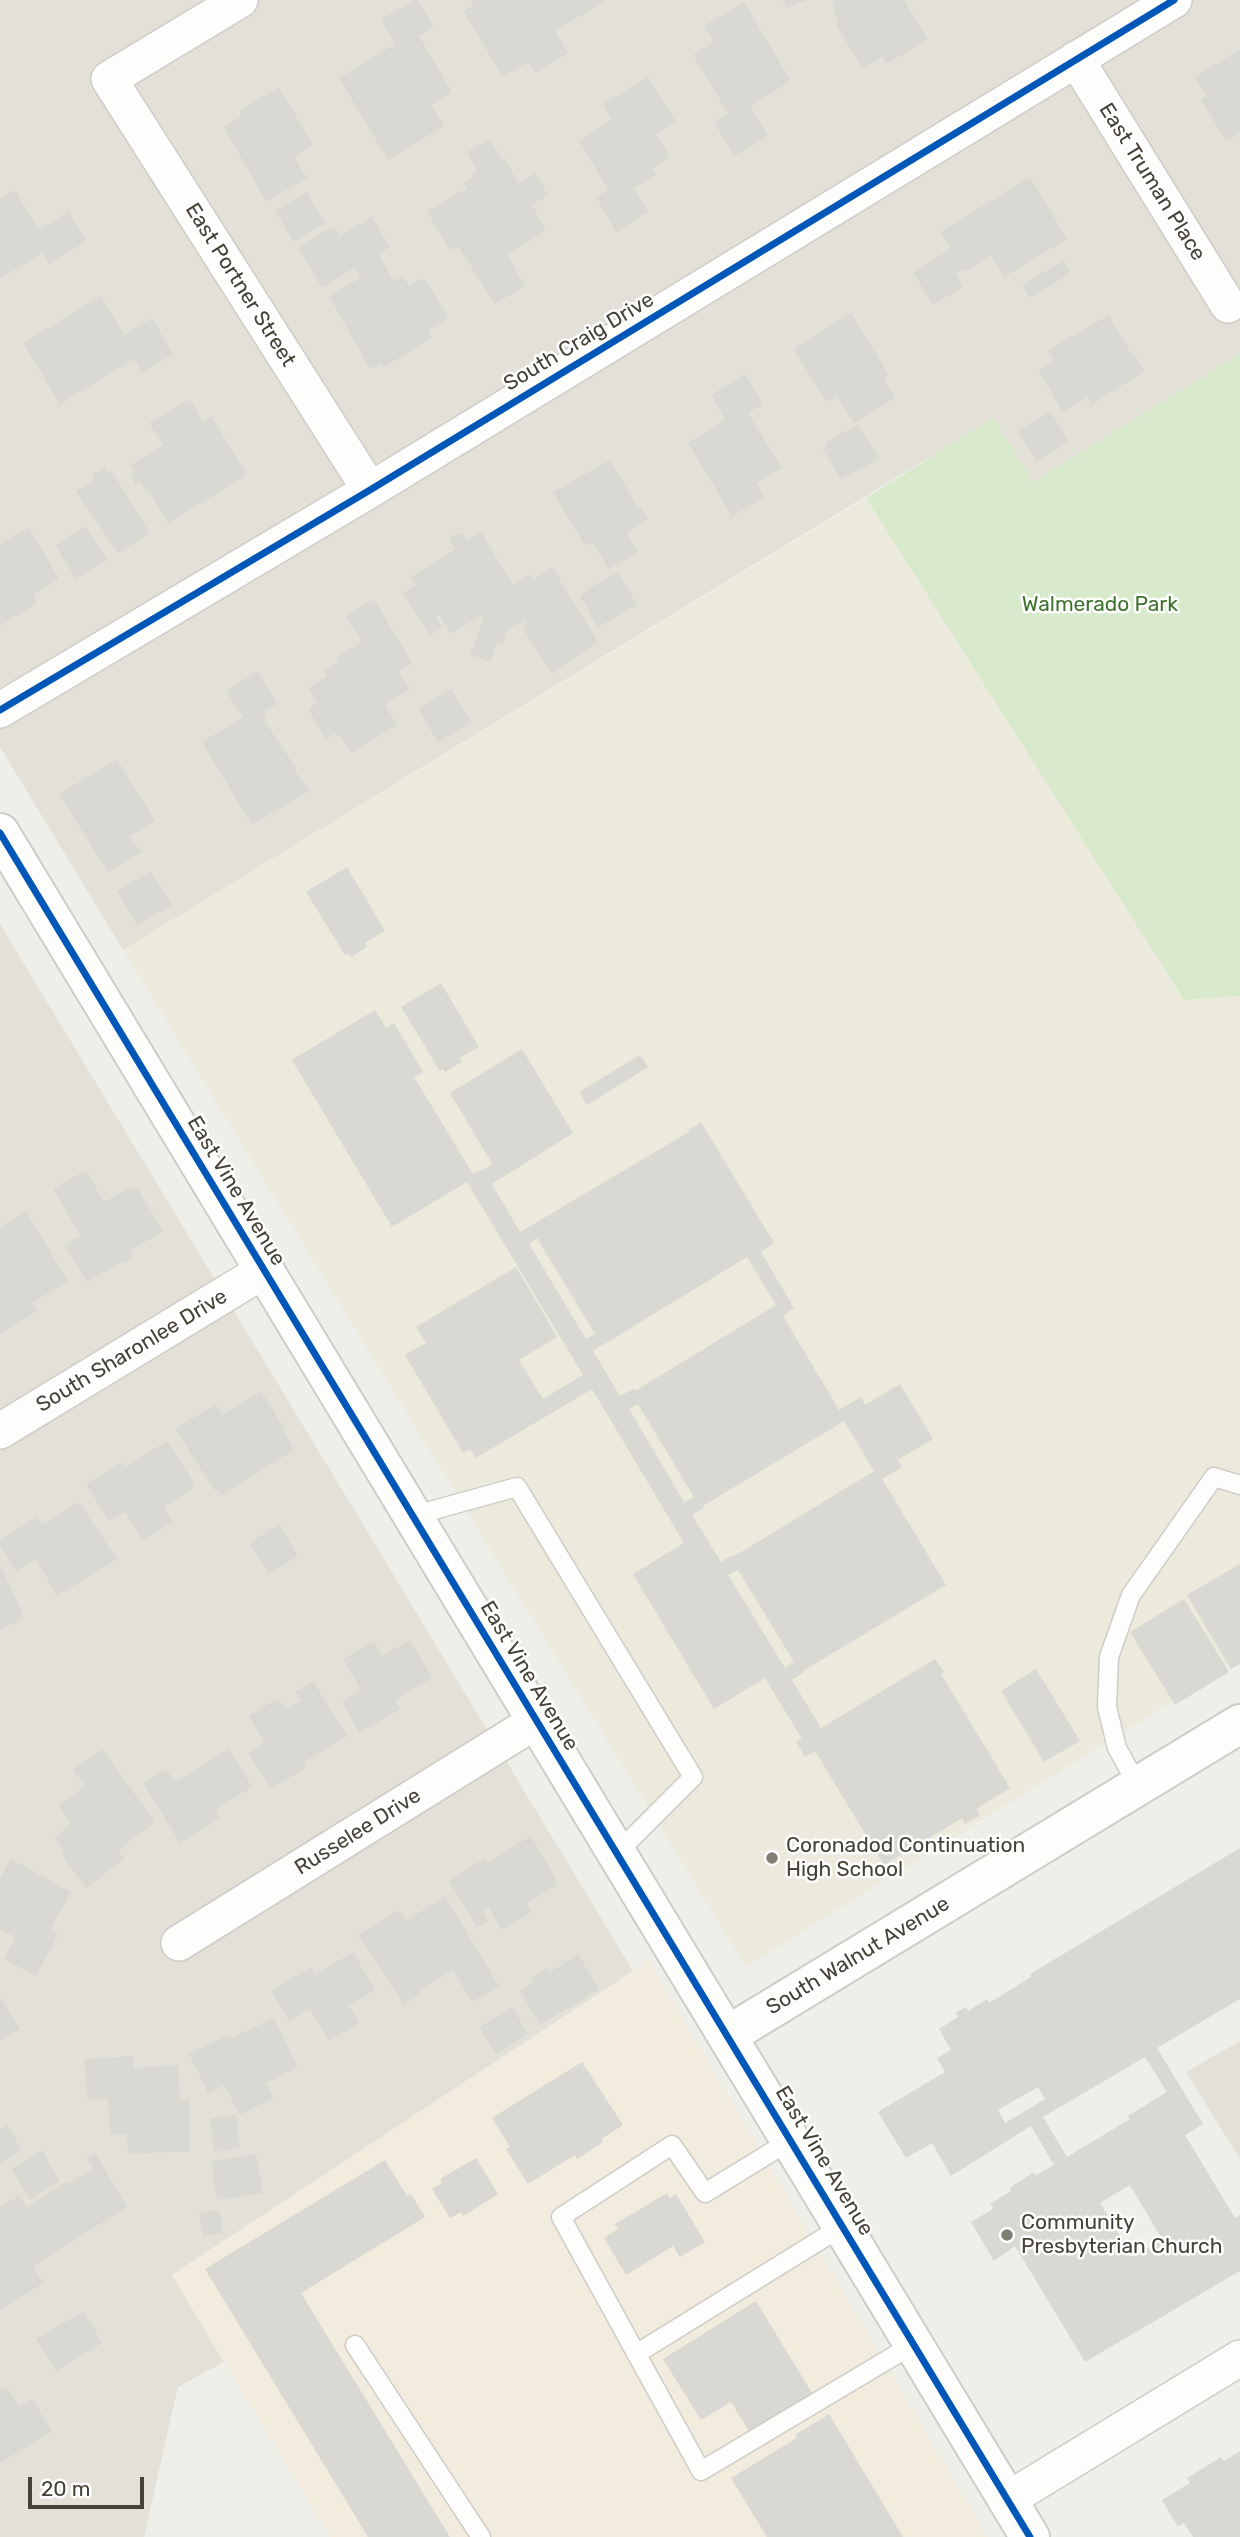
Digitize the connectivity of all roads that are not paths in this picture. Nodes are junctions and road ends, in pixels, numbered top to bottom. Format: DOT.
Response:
graph roads {
  1 [pos="240,0"];
  2 [pos="1174,0"];
  3 [pos="1076,59"];
  4 [pos="1228,305"];
  5 [pos="370,490"];
  6 [pos="0,710"];
  7 [pos="0,833"];
  8 [pos="263,1271"];
  9 [pos="0,1431"];
  10 [pos="1240,1485"];
  11 [pos="412,1516"];
  12 [pos="536,1721"];
  13 [pos="1240,1724"];
  14 [pos="1138,1786"];
  15 [pos="617,1853"];
  16 [pos="179,1943"];
  17 [pos="728,2035"];
  18 [pos="791,2140"];
  19 [pos="843,2226"];
  20 [pos="914,2344"];
  21 [pos="355,2345"];
  22 [pos="636,2354"];
  23 [pos="1240,2358"];
  24 [pos="1007,2500"];
  25 [pos="481,2537"];
  26 [pos="1030,2537"];
  1 -- 5 [label="street, East Portner Street"];
  2 -- 3 [label="street, South Craig Drive"];
  3 -- 4 [label="street, East Truman Place"];
  3 -- 5 [label="street, South Craig Drive"];
  5 -- 6 [label="street, South Craig Drive"];
  7 -- 8 [label="street, East Vine Avenue"];
  8 -- 9 [label="street, South Sharonlee Drive"];
  8 -- 11 [label="street, East Vine Avenue"];
  10 -- 14 [label="lane"];
  11 -- 12 [label="street, East Vine Avenue"];
  11 -- 15 [label="lane"];
  12 -- 15 [label="street, East Vine Avenue"];
  12 -- 16 [label="street, Russelee Drive"];
  13 -- 14 [label="street, South Walnut Avenue"];
  14 -- 17 [label="street, South Walnut Avenue"];
  15 -- 17 [label="street, East Vine Avenue"];
  17 -- 18 [label="street, East Vine Avenue"];
  18 -- 19 [label="street, East Vine Avenue"];
  18 -- 22 [label="lane"];
  19 -- 20 [label="street, East Vine Avenue"];
  19 -- 22 [label="lane"];
  20 -- 22 [label="lane"];
  20 -- 24 [label="street, East Vine Avenue"];
  21 -- 25 [label="lane"];
  23 -- 24 [label="street"];
  24 -- 26 [label="street, East Vine Avenue"];
}
